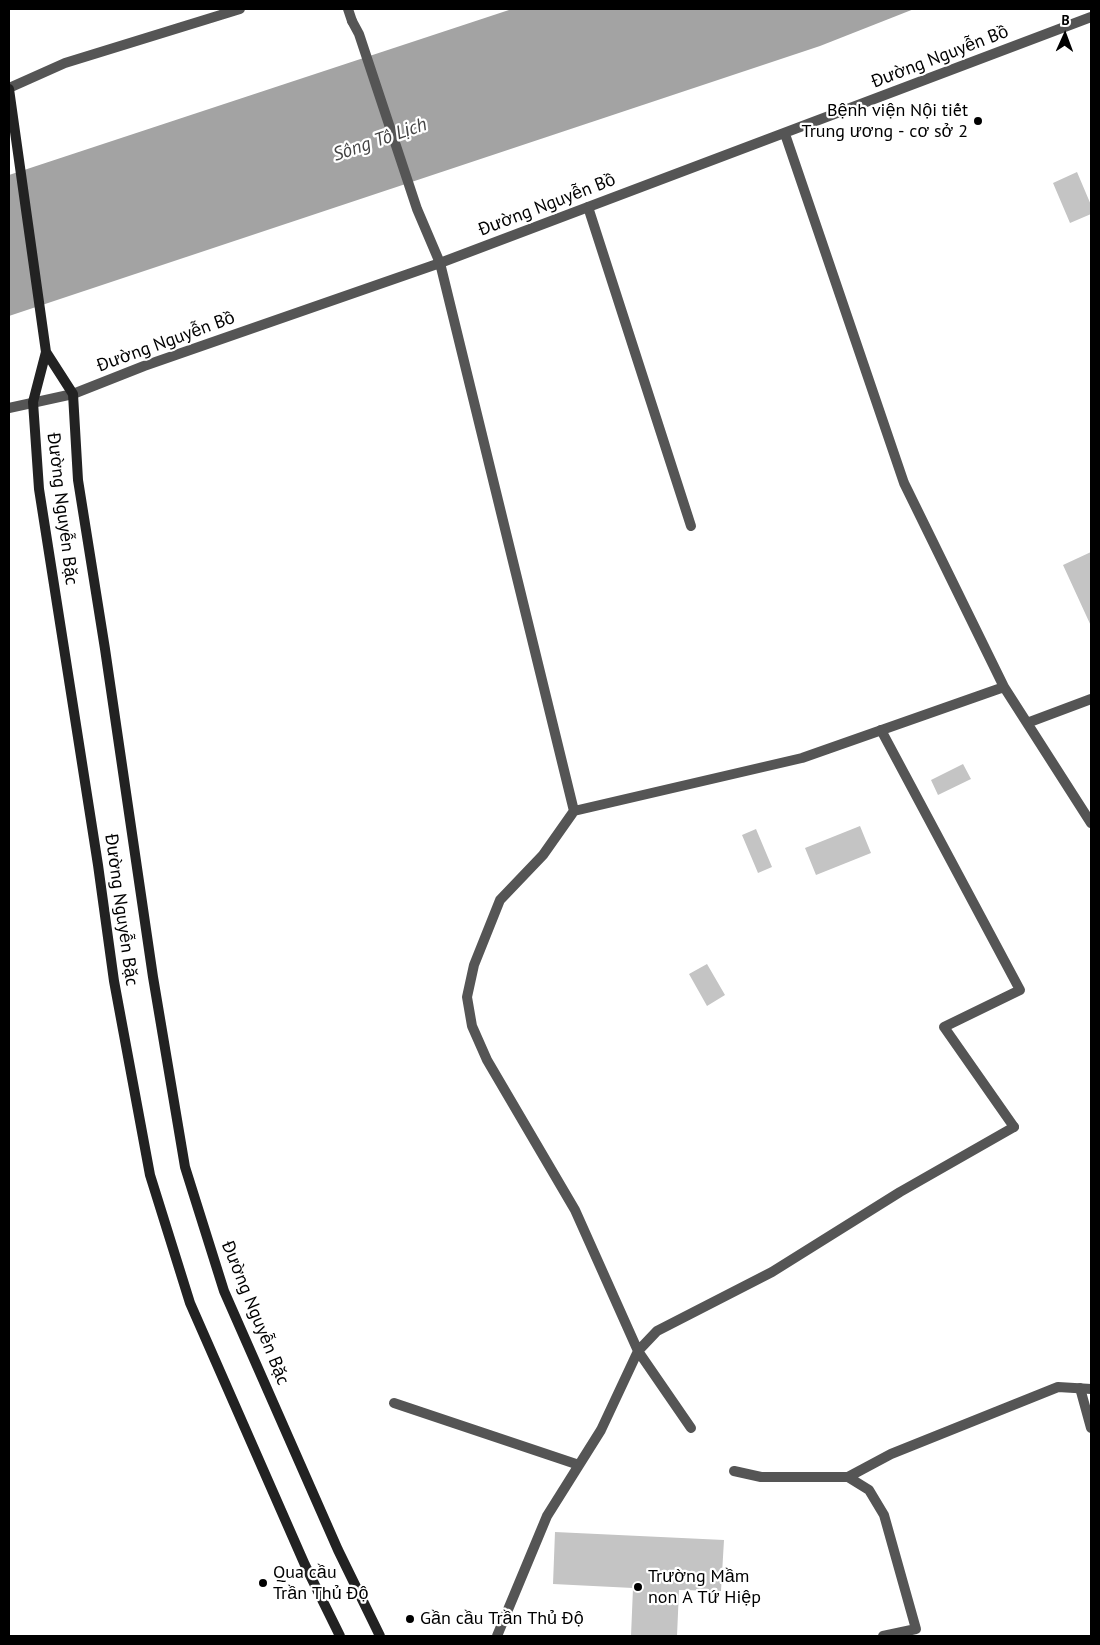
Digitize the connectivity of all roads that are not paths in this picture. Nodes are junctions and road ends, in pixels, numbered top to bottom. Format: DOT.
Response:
graph roads {
  1 [pos="240,9"];
  2 [pos="348,9"];
  3 [pos="1091,17"];
  4 [pos="9,88"];
  5 [pos="784,134"];
  6 [pos="588,207"];
  7 [pos="440,263"];
  8 [pos="46,352"];
  9 [pos="73,394"];
  10 [pos="33,402"];
  11 [pos="9,408"];
  12 [pos="691,526"];
  13 [pos="1004,687"];
  14 [pos="1091,699"];
  15 [pos="1027,722"];
  16 [pos="881,730"];
  17 [pos="574,811"];
  18 [pos="1091,823"];
  19 [pos="638,1351"];
  20 [pos="1080,1388"];
  21 [pos="1091,1389"];
  22 [pos="394,1403"];
  23 [pos="691,1428"];
  24 [pos="1091,1428"];
  25 [pos="579,1465"];
  26 [pos="734,1471"];
  27 [pos="848,1477"];
  28 [pos="340,1636"];
  29 [pos="380,1636"];
  30 [pos="497,1636"];
  31 [pos="883,1636"];
  1 -- 4 [label="street"];
  2 -- 7 [label="street"];
  3 -- 5 [label="street, Đường Nguyễn Bồ"];
  4 -- 8 [label="main road"];
  5 -- 6 [label="street, Đường Nguyễn Bồ"];
  5 -- 13 [label="street"];
  6 -- 7 [label="street, Đường Nguyễn Bồ"];
  6 -- 12 [label="street"];
  7 -- 9 [label="street, Đường Nguyễn Bồ"];
  7 -- 17 [label="street"];
  8 -- 9 [label="main road, Đường Nguyễn Bặc"];
  8 -- 10 [label="main road, Đường Nguyễn Bặc"];
  9 -- 10 [label="street, Đường Nguyễn Bồ"];
  9 -- 29 [label="main road, Đường Nguyễn Bặc"];
  10 -- 11 [label="street, Đường Nguyễn Bồ"];
  10 -- 28 [label="main road, Đường Nguyễn Bặc"];
  13 -- 15 [label="street"];
  13 -- 16 [label="street"];
  14 -- 15 [label="street"];
  15 -- 18 [label="street"];
  16 -- 17 [label="street"];
  16 -- 19 [label="street"];
  17 -- 19 [label="street"];
  19 -- 23 [label="street"];
  19 -- 25 [label="street"];
  20 -- 21 [label="street"];
  20 -- 24 [label="street"];
  20 -- 27 [label="street"];
  22 -- 25 [label="street"];
  25 -- 30 [label="street"];
  26 -- 27 [label="street"];
  27 -- 31 [label="street"];
}
